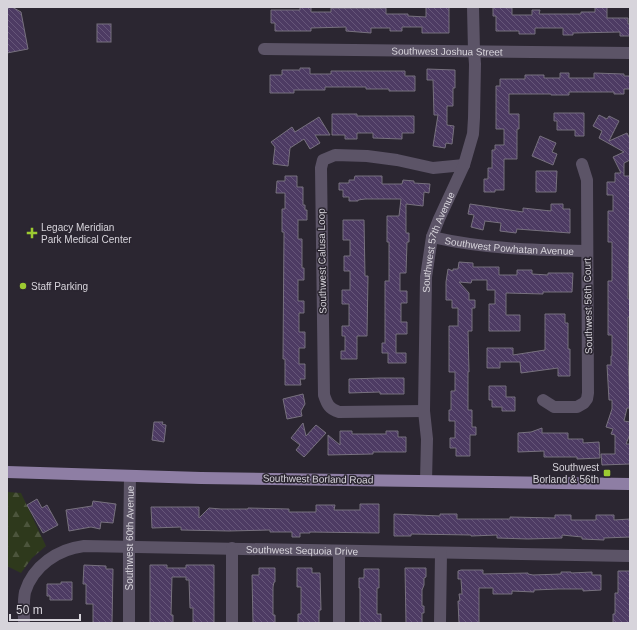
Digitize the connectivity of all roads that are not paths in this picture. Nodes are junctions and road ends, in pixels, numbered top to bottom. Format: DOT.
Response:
graph roads {
  1 [pos="473,7"];
  2 [pos="264,48"];
  3 [pos="474,51"];
  4 [pos="630,53"];
  5 [pos="582,164"];
  6 [pos="464,165"];
  7 [pos="432,237"];
  8 [pos="586,251"];
  9 [pos="542,400"];
  10 [pos="424,411"];
  11 [pos="7,472"];
  12 [pos="130,476"];
  13 [pos="426,481"];
  14 [pos="630,484"];
  15 [pos="129,547"];
  16 [pos="232,548"];
  17 [pos="339,550"];
  18 [pos="441,553"];
  19 [pos="630,556"];
  20 [pos="24,623"];
  21 [pos="129,623"];
  22 [pos="232,623"];
  23 [pos="339,623"];
  24 [pos="440,623"];
  1 -- 3 [label="street, Southwest 57th Avenue"];
  2 -- 3 [label="street, Southwest Joshua Street"];
  3 -- 4 [label="street, Southwest Joshua Street"];
  3 -- 6 [label="street, Southwest 57th Avenue"];
  5 -- 8 [label="street, Southwest 56th Court"];
  6 -- 7 [label="street, Southwest 57th Avenue"];
  6 -- 10 [label="street, Southwest Calusa Loop"];
  7 -- 8 [label="street, Southwest Powhatan Avenue"];
  7 -- 10 [label="street, Southwest 57th Avenue"];
  8 -- 9 [label="street, Southwest 56th Court"];
  10 -- 13 [label="street, Southwest 57th Avenue"];
  11 -- 12 [label="main road, Southwest Borland Road"];
  12 -- 13 [label="main road, Southwest Borland Road"];
  12 -- 15 [label="street, Southwest 60th Avenue"];
  13 -- 14 [label="main road, Southwest Borland Road"];
  15 -- 16 [label="street, Southwest Sequoia Drive"];
  15 -- 20 [label="street, Southwest Sequoia Drive"];
  15 -- 21 [label="street, Southwest 60th Avenue"];
  16 -- 17 [label="street, Southwest Sequoia Drive"];
  16 -- 22 [label="street"];
  17 -- 18 [label="street, Southwest Sequoia Drive"];
  17 -- 23 [label="street"];
  18 -- 19 [label="street, Southwest Sequoia Drive"];
  18 -- 24 [label="street"];
}
